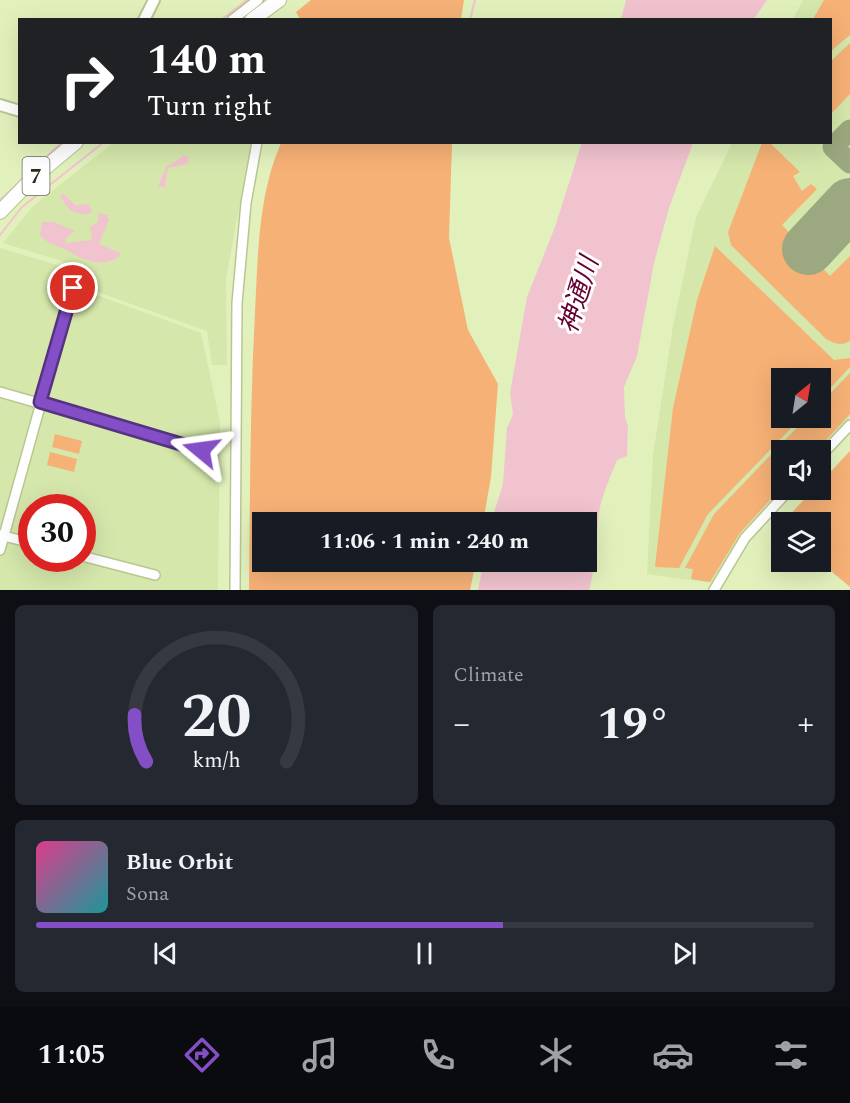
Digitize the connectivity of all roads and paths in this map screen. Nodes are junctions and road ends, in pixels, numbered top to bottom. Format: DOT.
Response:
graph roads {
  1 [pos="154,0"];
  2 [pos="279,0"];
  3 [pos="260,13"];
  4 [pos="145,18"];
  5 [pos="240,18"];
  6 [pos="0,105"];
  7 [pos="18,110"];
  8 [pos="74,144"];
  9 [pos="256,144"];
  10 [pos="0,212"];
  11 [pos="73,288"];
  12 [pos="0,392"];
  13 [pos="40,402"];
  14 [pos="850,425"];
  15 [pos="831,445"];
  16 [pos="201,450"];
  17 [pos="780,500"];
  18 [pos="2,535"];
  19 [pos="18,539"];
  20 [pos="0,550"];
  21 [pos="96,560"];
  22 [pos="155,575"];
  23 [pos="235,590"];
  24 [pos="714,590"];
  1 -- 4 [label="street"];
  2 -- 3 [label="main road"];
  3 -- 5 [label="street"];
  6 -- 7 [label="street"];
  8 -- 10 [label="main road, 7"];
  9 -- 23 [label="street"];
  11 -- 13 [label="street"];
  12 -- 13 [label="street"];
  13 -- 16 [label="street"];
  13 -- 18 [label="street"];
  14 -- 15 [label="street"];
  17 -- 24 [label="street"];
  18 -- 19 [label="street"];
  18 -- 20 [label="street"];
  21 -- 22 [label="street"];
}
